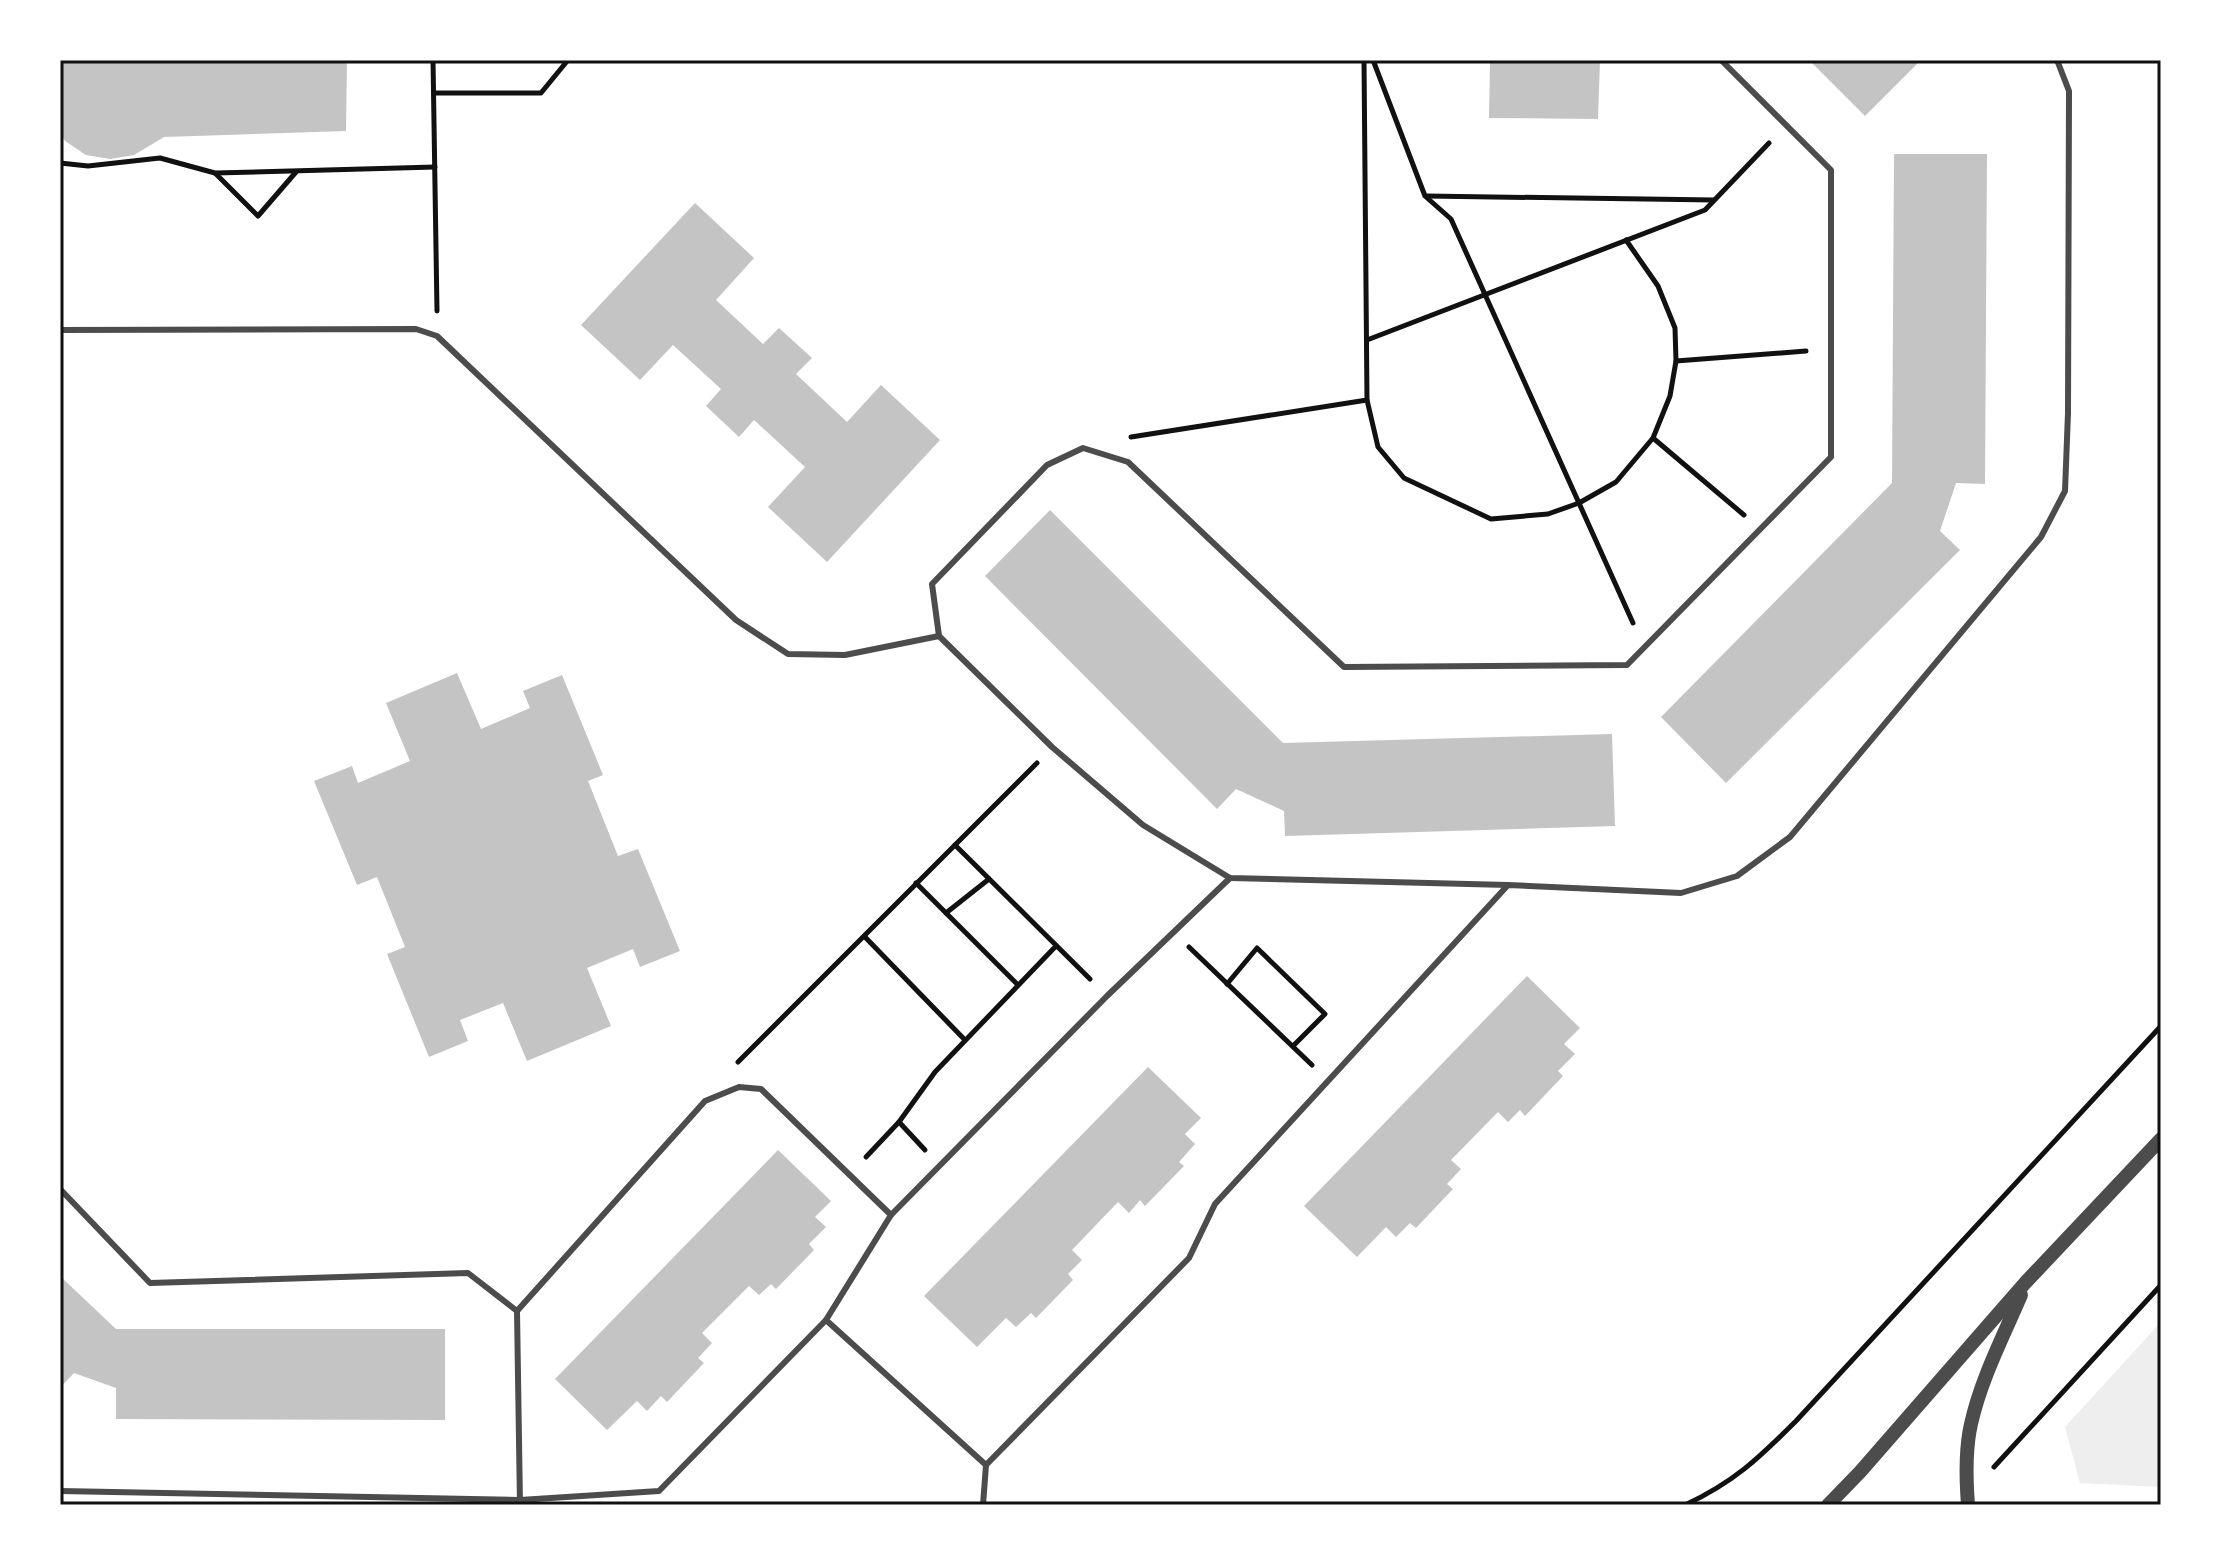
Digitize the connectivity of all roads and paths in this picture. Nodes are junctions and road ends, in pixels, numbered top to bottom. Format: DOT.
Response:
graph roads {
  1 [pos="433,60"];
  2 [pos="568,60"];
  3 [pos="1364,60"];
  4 [pos="1373,60"];
  5 [pos="1721,60"];
  6 [pos="2057,60"];
  7 [pos="434,93"];
  8 [pos="1787,125"];
  9 [pos="60,163"];
  10 [pos="435,167"];
  11 [pos="297,171"];
  12 [pos="215,173"];
  13 [pos="1425,196"];
  14 [pos="1714,200"];
  15 [pos="1626,240"];
  16 [pos="1485,294"];
  17 [pos="60,330"];
  18 [pos="437,336"];
  19 [pos="1367,340"];
  20 [pos="1832,349"];
  21 [pos="1676,361"];
  22 [pos="1367,400"];
  23 [pos="1653,438"];
  24 [pos="1083,448"];
  25 [pos="1579,503"];
  26 [pos="1761,529"];
  27 [pos="939,636"];
  28 [pos="1644,647"];
  29 [pos="1052,747"];
  30 [pos="955,845"];
  31 [pos="1230,878"];
  32 [pos="989,879"];
  33 [pos="916,883"];
  34 [pos="1508,885"];
  35 [pos="946,913"];
  36 [pos="1174,933"];
  37 [pos="864,936"];
  38 [pos="1056,946"];
  39 [pos="1227,984"];
  40 [pos="1018,985"];
  41 [pos="1107,996"];
  42 [pos="2161,1026"];
  43 [pos="965,1040"];
  44 [pos="1292,1047"];
  45 [pos="1328,1081"];
  46 [pos="705,1101"];
  47 [pos="899,1122"];
  48 [pos="2161,1139"];
  49 [pos="940,1166"];
  50 [pos="849,1175"];
  51 [pos="60,1189"];
  52 [pos="891,1215"];
  53 [pos="2025,1283"];
  54 [pos="2161,1285"];
  55 [pos="517,1311"];
  56 [pos="826,1320"];
  57 [pos="986,1465"];
  58 [pos="1991,1471"];
  59 [pos="60,1491"];
  60 [pos="520,1502"];
  61 [pos="983,1505"];
  62 [pos="1685,1505"];
  63 [pos="1828,1505"];
  64 [pos="1968,1505"];
  1 -- 7 [label="path"];
  2 -- 7 [label="path"];
  3 -- 19 [label="path"];
  4 -- 13 [label="path"];
  5 -- 8 [label="lane"];
  6 -- 34 [label="lane"];
  7 -- 10 [label="path"];
  8 -- 14 [label="path"];
  8 -- 20 [label="lane"];
  9 -- 12 [label="path"];
  10 -- 11 [label="path"];
  10 -- 18 [label="path"];
  11 -- 12 [label="path"];
  11 -- 12 [label="path"];
  13 -- 14 [label="path"];
  13 -- 16 [label="path"];
  14 -- 15 [label="path"];
  15 -- 16 [label="path"];
  15 -- 21 [label="path"];
  16 -- 19 [label="path"];
  16 -- 25 [label="path"];
  17 -- 18 [label="lane"];
  18 -- 27 [label="lane"];
  19 -- 22 [label="path"];
  20 -- 21 [label="path"];
  20 -- 26 [label="lane"];
  21 -- 23 [label="path"];
  22 -- 24 [label="path"];
  22 -- 25 [label="path"];
  23 -- 25 [label="path"];
  23 -- 26 [label="path"];
  24 -- 27 [label="lane"];
  24 -- 28 [label="lane"];
  25 -- 28 [label="path"];
  26 -- 28 [label="lane"];
  27 -- 29 [label="lane"];
  29 -- 30 [label="path"];
  29 -- 31 [label="lane"];
  30 -- 32 [label="path"];
  30 -- 33 [label="path"];
  31 -- 34 [label="lane"];
  31 -- 36 [label="lane"];
  32 -- 35 [label="path"];
  32 -- 38 [label="path"];
  33 -- 35 [label="path"];
  33 -- 37 [label="path"];
  34 -- 45 [label="lane"];
  35 -- 40 [label="path"];
  36 -- 39 [label="path"];
  36 -- 41 [label="lane"];
  37 -- 43 [label="path"];
  37 -- 46 [label="path"];
  38 -- 40 [label="path"];
  38 -- 41 [label="path"];
  39 -- 44 [label="path"];
  39 -- 44 [label="path"];
  40 -- 43 [label="path"];
  41 -- 49 [label="lane"];
  42 -- 62 [label="path"];
  43 -- 47 [label="path"];
  44 -- 45 [label="path"];
  45 -- 57 [label="lane"];
  46 -- 50 [label="lane"];
  46 -- 55 [label="lane"];
  47 -- 49 [label="path"];
  47 -- 50 [label="path"];
  48 -- 53 [label="street"];
  49 -- 52 [label="lane"];
  50 -- 52 [label="lane"];
  51 -- 55 [label="lane"];
  52 -- 56 [label="lane"];
  53 -- 63 [label="street"];
  53 -- 64 [label="street"];
  54 -- 58 [label="path"];
  55 -- 60 [label="lane"];
  56 -- 57 [label="lane"];
  56 -- 60 [label="lane"];
  57 -- 61 [label="lane"];
  59 -- 60 [label="lane"];
}
